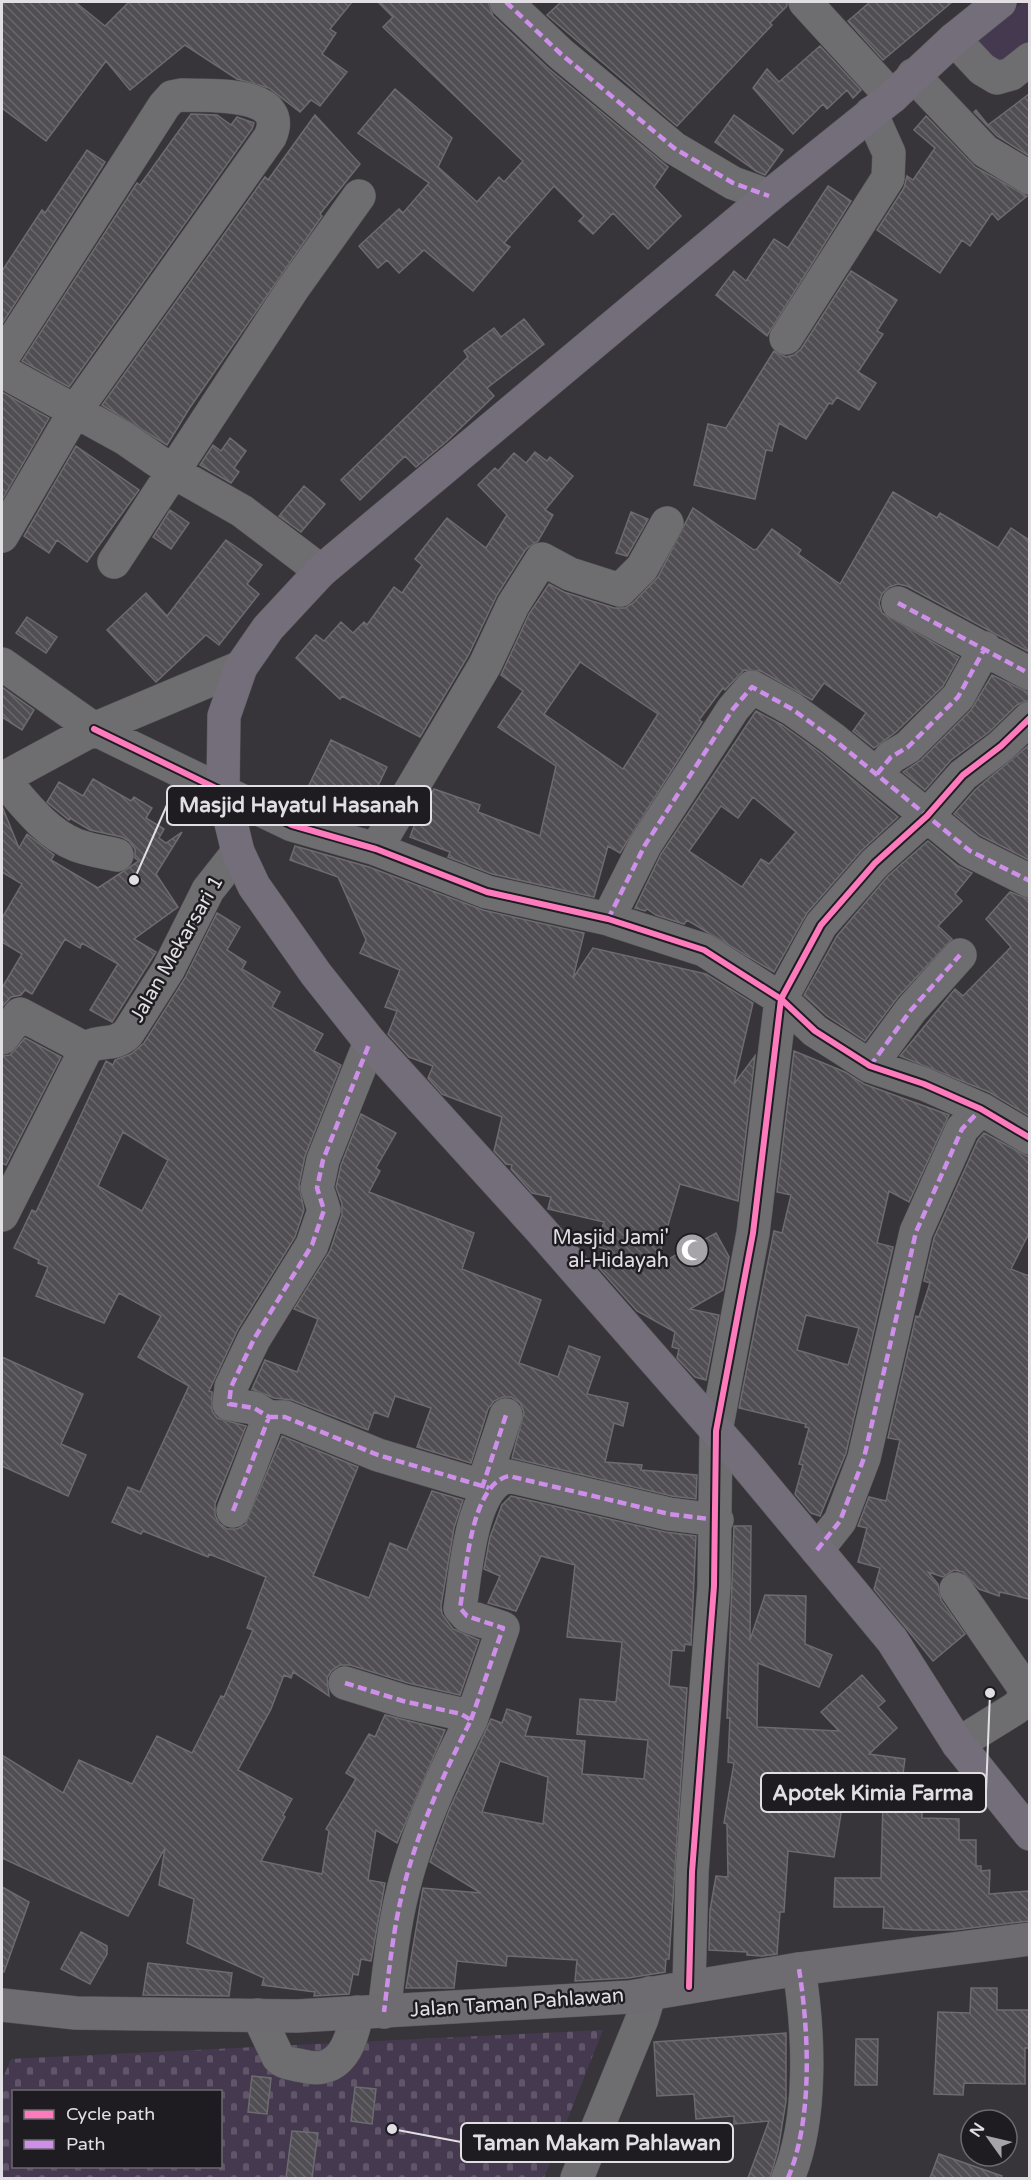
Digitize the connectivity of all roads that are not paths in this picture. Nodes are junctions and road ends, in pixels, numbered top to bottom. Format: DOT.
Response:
graph roads {
  1 [pos="506,2"];
  2 [pos="805,2"];
  3 [pos="1000,2"];
  4 [pos="954,39"];
  5 [pos="1029,59"];
  6 [pos="892,95"];
  7 [pos="1029,178"];
  8 [pos="359,196"];
  9 [pos="768,196"];
  10 [pos="786,338"];
  11 [pos="2,358"];
  12 [pos="2,371"];
  13 [pos="75,411"];
  14 [pos="175,473"];
  15 [pos="667,523"];
  16 [pos="2,536"];
  17 [pos="114,562"];
  18 [pos="321,571"];
  19 [pos="898,603"];
  20 [pos="985,648"];
  21 [pos="2,664"];
  22 [pos="241,667"];
  23 [pos="1029,674"];
  24 [pos="1029,718"];
  25 [pos="94,729"];
  26 [pos="877,774"];
  27 [pos="2,779"];
  28 [pos="223,790"];
  29 [pos="927,816"];
  30 [pos="376,849"];
  31 [pos="238,852"];
  32 [pos="117,855"];
  33 [pos="1029,881"];
  34 [pos="608,919"];
  35 [pos="960,955"];
  36 [pos="782,999"];
  37 [pos="2,1038"];
  38 [pos="370,1042"];
  39 [pos="86,1049"];
  40 [pos="870,1066"];
  41 [pos="981,1109"];
  42 [pos="1029,1138"];
  43 [pos="2,1215"];
  44 [pos="506,1415"];
  45 [pos="269,1417"];
  46 [pos="716,1431"];
  47 [pos="486,1488"];
  48 [pos="232,1511"];
  49 [pos="717,1520"];
  50 [pos="817,1550"];
  51 [pos="956,1589"];
  52 [pos="345,1683"];
  53 [pos="471,1720"];
  54 [pos="958,1744"];
  55 [pos="1029,1834"];
  56 [pos="1029,1939"];
  57 [pos="799,1969"];
  58 [pos="689,1987"];
  59 [pos="650,1993"];
  60 [pos="2,2005"];
  61 [pos="371,2012"];
  62 [pos="258,2015"];
  63 [pos="577,2178"];
  64 [pos="788,2178"];
  1 -- 9 [label="street"];
  2 -- 6 [label="street"];
  3 -- 4 [label="highway"];
  4 -- 5 [label="street"];
  4 -- 6 [label="highway"];
  6 -- 7 [label="street"];
  6 -- 9 [label="highway"];
  6 -- 10 [label="street"];
  8 -- 14 [label="street"];
  9 -- 18 [label="highway"];
  11 -- 13 [label="street"];
  12 -- 13 [label="street"];
  13 -- 14 [label="street"];
  13 -- 16 [label="street"];
  14 -- 17 [label="street"];
  14 -- 18 [label="street"];
  15 -- 30 [label="street"];
  18 -- 22 [label="highway"];
  19 -- 20 [label="street"];
  20 -- 23 [label="street"];
  20 -- 26 [label="street"];
  21 -- 25 [label="street"];
  22 -- 25 [label="street"];
  22 -- 28 [label="highway"];
  24 -- 29 [label="street"];
  25 -- 27 [label="street"];
  25 -- 28 [label="street"];
  26 -- 29 [label="street"];
  26 -- 34 [label="street"];
  27 -- 32 [label="street"];
  28 -- 30 [label="street"];
  28 -- 31 [label="highway"];
  29 -- 33 [label="street"];
  29 -- 36 [label="street"];
  30 -- 34 [label="street"];
  31 -- 38 [label="highway"];
  31 -- 39 [label="street, Jalan Mekarsari 1"];
  34 -- 36 [label="street"];
  35 -- 40 [label="street"];
  36 -- 40 [label="street"];
  36 -- 46 [label="street"];
  37 -- 39 [label="street"];
  38 -- 45 [label="street"];
  38 -- 46 [label="highway"];
  39 -- 43 [label="street"];
  40 -- 41 [label="street"];
  41 -- 42 [label="street"];
  41 -- 50 [label="street"];
  44 -- 47 [label="street"];
  45 -- 47 [label="street"];
  45 -- 48 [label="street"];
  46 -- 49 [label="street"];
  46 -- 50 [label="highway"];
  47 -- 49 [label="street"];
  47 -- 53 [label="street"];
  49 -- 58 [label="street"];
  50 -- 54 [label="highway"];
  51 -- 54 [label="street"];
  52 -- 53 [label="street"];
  53 -- 61 [label="street"];
  54 -- 55 [label="highway"];
  56 -- 57 [label="main road, Jalan Taman Pahlawan"];
  57 -- 58 [label="main road, Jalan Taman Pahlawan"];
  57 -- 64 [label="street"];
  58 -- 59 [label="main road, Jalan Taman Pahlawan"];
  59 -- 61 [label="main road, Jalan Taman Pahlawan"];
  59 -- 63 [label="street"];
  60 -- 62 [label="main road, Jalan Taman Pahlawan"];
  61 -- 62 [label="main road, Jalan Taman Pahlawan"];
  61 -- 62 [label="street"];
}
